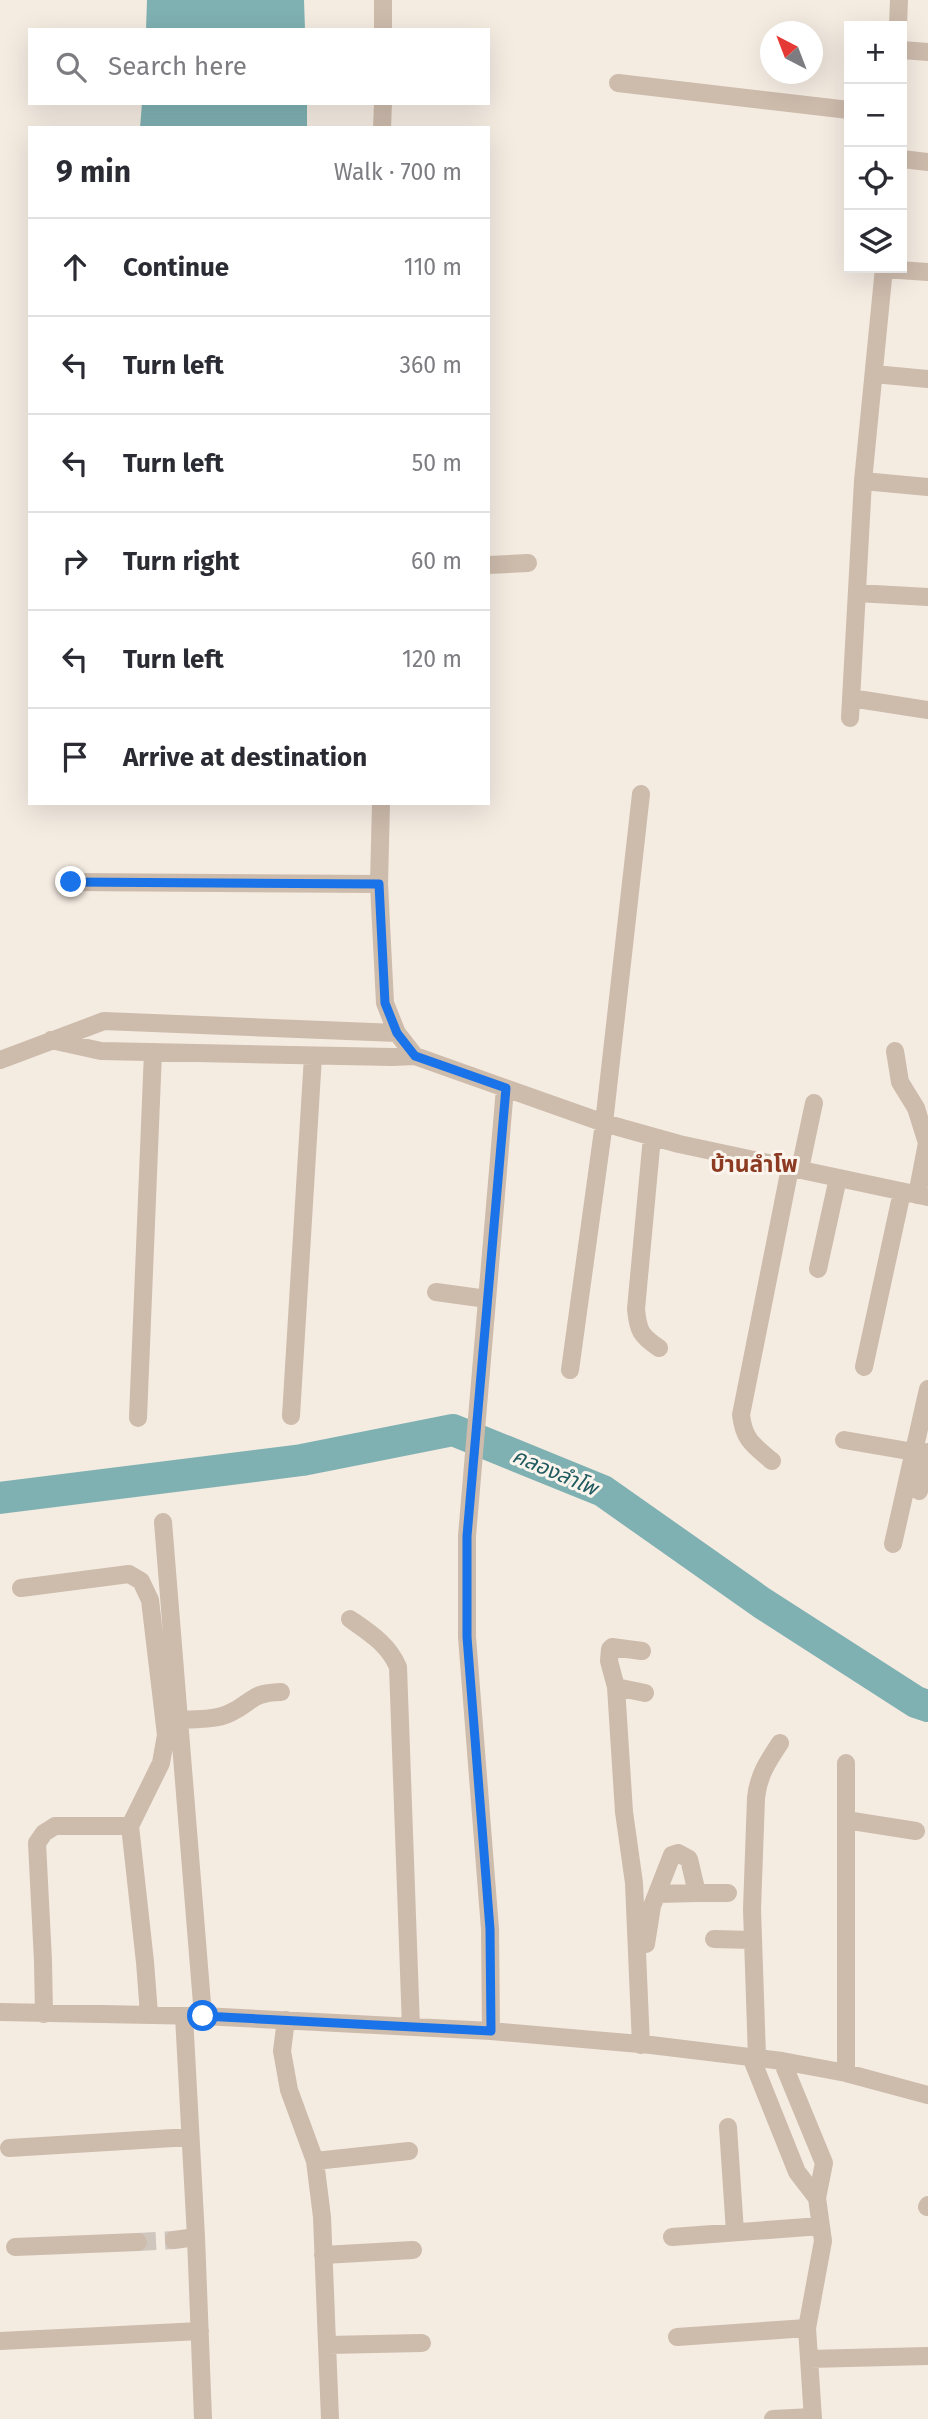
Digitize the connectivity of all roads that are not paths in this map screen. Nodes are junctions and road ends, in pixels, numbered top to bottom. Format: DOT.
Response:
graph roads {
  1 [pos="383,0"];
  2 [pos="899,0"];
  3 [pos="898,21"];
  4 [pos="383,28"];
  5 [pos="907,50"];
  6 [pos="928,52"];
  7 [pos="618,83"];
  8 [pos="383,105"];
  9 [pos="844,109"];
  10 [pos="382,126"];
  11 [pos="907,160"];
  12 [pos="928,162"];
  13 [pos="907,270"];
  14 [pos="928,272"];
  15 [pos="884,273"];
  16 [pos="874,374"];
  17 [pos="928,379"];
  18 [pos="863,481"];
  19 [pos="928,487"];
  20 [pos="528,563"];
  21 [pos="490,565"];
  22 [pos="857,593"];
  23 [pos="928,597"];
  24 [pos="851,698"];
  25 [pos="928,710"];
  26 [pos="850,718"];
  27 [pos="641,794"];
  28 [pos="381,805"];
  29 [pos="71,882"];
  30 [pos="379,884"];
  31 [pos="397,1033"];
  32 [pos="51,1040"];
  33 [pos="895,1051"];
  34 [pos="153,1052"];
  35 [pos="313,1056"];
  36 [pos="415,1056"];
  37 [pos="0,1060"];
  38 [pos="506,1088"];
  39 [pos="814,1103"];
  40 [pos="604,1124"];
  41 [pos="652,1136"];
  42 [pos="795,1168"];
  43 [pos="838,1178"];
  44 [pos="916,1194"];
  45 [pos="818,1269"];
  46 [pos="436,1292"];
  47 [pos="487,1299"];
  48 [pos="659,1348"];
  49 [pos="864,1367"];
  50 [pos="570,1370"];
  51 [pos="928,1389"];
  52 [pos="291,1416"];
  53 [pos="138,1418"];
  54 [pos="844,1440"];
  55 [pos="921,1452"];
  56 [pos="772,1461"];
  57 [pos="919,1491"];
  58 [pos="163,1522"];
  59 [pos="893,1544"];
  60 [pos="21,1588"];
  61 [pos="350,1619"];
  62 [pos="642,1651"];
  63 [pos="616,1687"];
  64 [pos="281,1692"];
  65 [pos="645,1693"];
  66 [pos="180,1720"];
  67 [pos="780,1743"];
  68 [pos="846,1763"];
  69 [pos="846,1820"];
  70 [pos="131,1826"];
  71 [pos="916,1830"];
  72 [pos="697,1893"];
  73 [pos="728,1893"];
  74 [pos="657,1894"];
  75 [pos="713,1939"];
  76 [pos="752,1940"];
  77 [pos="0,2012"];
  78 [pos="44,2014"];
  79 [pos="149,2014"];
  80 [pos="184,2016"];
  81 [pos="203,2016"];
  82 [pos="286,2020"];
  83 [pos="411,2027"];
  84 [pos="491,2031"];
  85 [pos="646,2045"];
  86 [pos="754,2057"];
  87 [pos="782,2061"];
  88 [pos="846,2073"];
  89 [pos="926,2088"];
  90 [pos="728,2127"];
  91 [pos="190,2137"];
  92 [pos="9,2148"];
  93 [pos="409,2151"];
  94 [pos="315,2161"];
  95 [pos="817,2198"];
  96 [pos="821,2226"];
  97 [pos="735,2232"];
  98 [pos="196,2237"];
  99 [pos="672,2237"];
  100 [pos="174,2240"];
  101 [pos="138,2242"];
  102 [pos="15,2246"];
  103 [pos="413,2250"];
  104 [pos="323,2255"];
  105 [pos="807,2328"];
  106 [pos="200,2331"];
  107 [pos="677,2337"];
  108 [pos="0,2341"];
  109 [pos="422,2343"];
  110 [pos="327,2345"];
  111 [pos="928,2356"];
  112 [pos="809,2359"];
  113 [pos="812,2418"];
  114 [pos="203,2419"];
  115 [pos="330,2419"];
  116 [pos="773,2419"];
  1 -- 4 [label="street"];
  2 -- 3 [label="street"];
  5 -- 6 [label="street"];
  7 -- 9 [label="street"];
  8 -- 10 [label="street"];
  11 -- 12 [label="street"];
  13 -- 14 [label="street"];
  15 -- 16 [label="street"];
  16 -- 17 [label="street"];
  16 -- 18 [label="street"];
  18 -- 19 [label="street"];
  18 -- 22 [label="street"];
  20 -- 21 [label="street"];
  22 -- 23 [label="street"];
  22 -- 24 [label="street"];
  24 -- 25 [label="street"];
  24 -- 26 [label="street"];
  27 -- 40 [label="street"];
  28 -- 30 [label="street"];
  29 -- 30 [label="street"];
  30 -- 31 [label="street"];
  31 -- 32 [label="street"];
  31 -- 36 [label="street"];
  32 -- 34 [label="street"];
  32 -- 37 [label="street"];
  33 -- 44 [label="street"];
  34 -- 35 [label="street"];
  34 -- 53 [label="street"];
  35 -- 36 [label="street"];
  35 -- 52 [label="street"];
  36 -- 38 [label="street"];
  38 -- 40 [label="street"];
  38 -- 47 [label="street"];
  39 -- 42 [label="street"];
  40 -- 41 [label="street"];
  40 -- 50 [label="street"];
  41 -- 42 [label="street"];
  41 -- 48 [label="street"];
  42 -- 43 [label="street"];
  42 -- 56 [label="street"];
  43 -- 44 [label="street"];
  43 -- 45 [label="street"];
  44 -- 49 [label="street"];
  46 -- 47 [label="street"];
  47 -- 84 [label="street"];
  51 -- 55 [label="street"];
  54 -- 55 [label="street"];
  55 -- 57 [label="street"];
  55 -- 59 [label="street"];
  58 -- 66 [label="street"];
  60 -- 70 [label="street"];
  61 -- 83 [label="street"];
  62 -- 63 [label="street"];
  63 -- 65 [label="street"];
  63 -- 85 [label="street"];
  64 -- 66 [label="street"];
  66 -- 81 [label="street"];
  67 -- 76 [label="street"];
  68 -- 69 [label="street"];
  69 -- 71 [label="street"];
  69 -- 88 [label="street"];
  70 -- 78 [label="street"];
  70 -- 79 [label="street"];
  72 -- 73 [label="street"];
  72 -- 74 [label="street"];
  72 -- 74 [label="street"];
  74 -- 85 [label="street"];
  75 -- 76 [label="street"];
  76 -- 86 [label="street"];
  77 -- 78 [label="street"];
  78 -- 79 [label="street"];
  79 -- 80 [label="street"];
  80 -- 81 [label="street"];
  80 -- 91 [label="street"];
  81 -- 82 [label="street"];
  82 -- 83 [label="street"];
  82 -- 94 [label="street"];
  83 -- 84 [label="street"];
  84 -- 85 [label="street"];
  85 -- 86 [label="street"];
  86 -- 87 [label="street"];
  86 -- 95 [label="street"];
  87 -- 88 [label="street"];
  87 -- 95 [label="street"];
  88 -- 89 [label="street"];
  90 -- 97 [label="street"];
  91 -- 92 [label="street"];
  91 -- 98 [label="street"];
  93 -- 94 [label="street"];
  94 -- 104 [label="street"];
  95 -- 96 [label="street"];
  96 -- 97 [label="street"];
  96 -- 105 [label="street"];
  97 -- 99 [label="street"];
  98 -- 100 [label="street"];
  98 -- 106 [label="street"];
  101 -- 102 [label="street"];
  103 -- 104 [label="street"];
  104 -- 110 [label="street"];
  105 -- 107 [label="street"];
  105 -- 112 [label="street"];
  106 -- 108 [label="street"];
  106 -- 114 [label="street"];
  109 -- 110 [label="street"];
  110 -- 115 [label="street"];
  111 -- 112 [label="street"];
  112 -- 113 [label="street"];
  113 -- 116 [label="street"];
}
